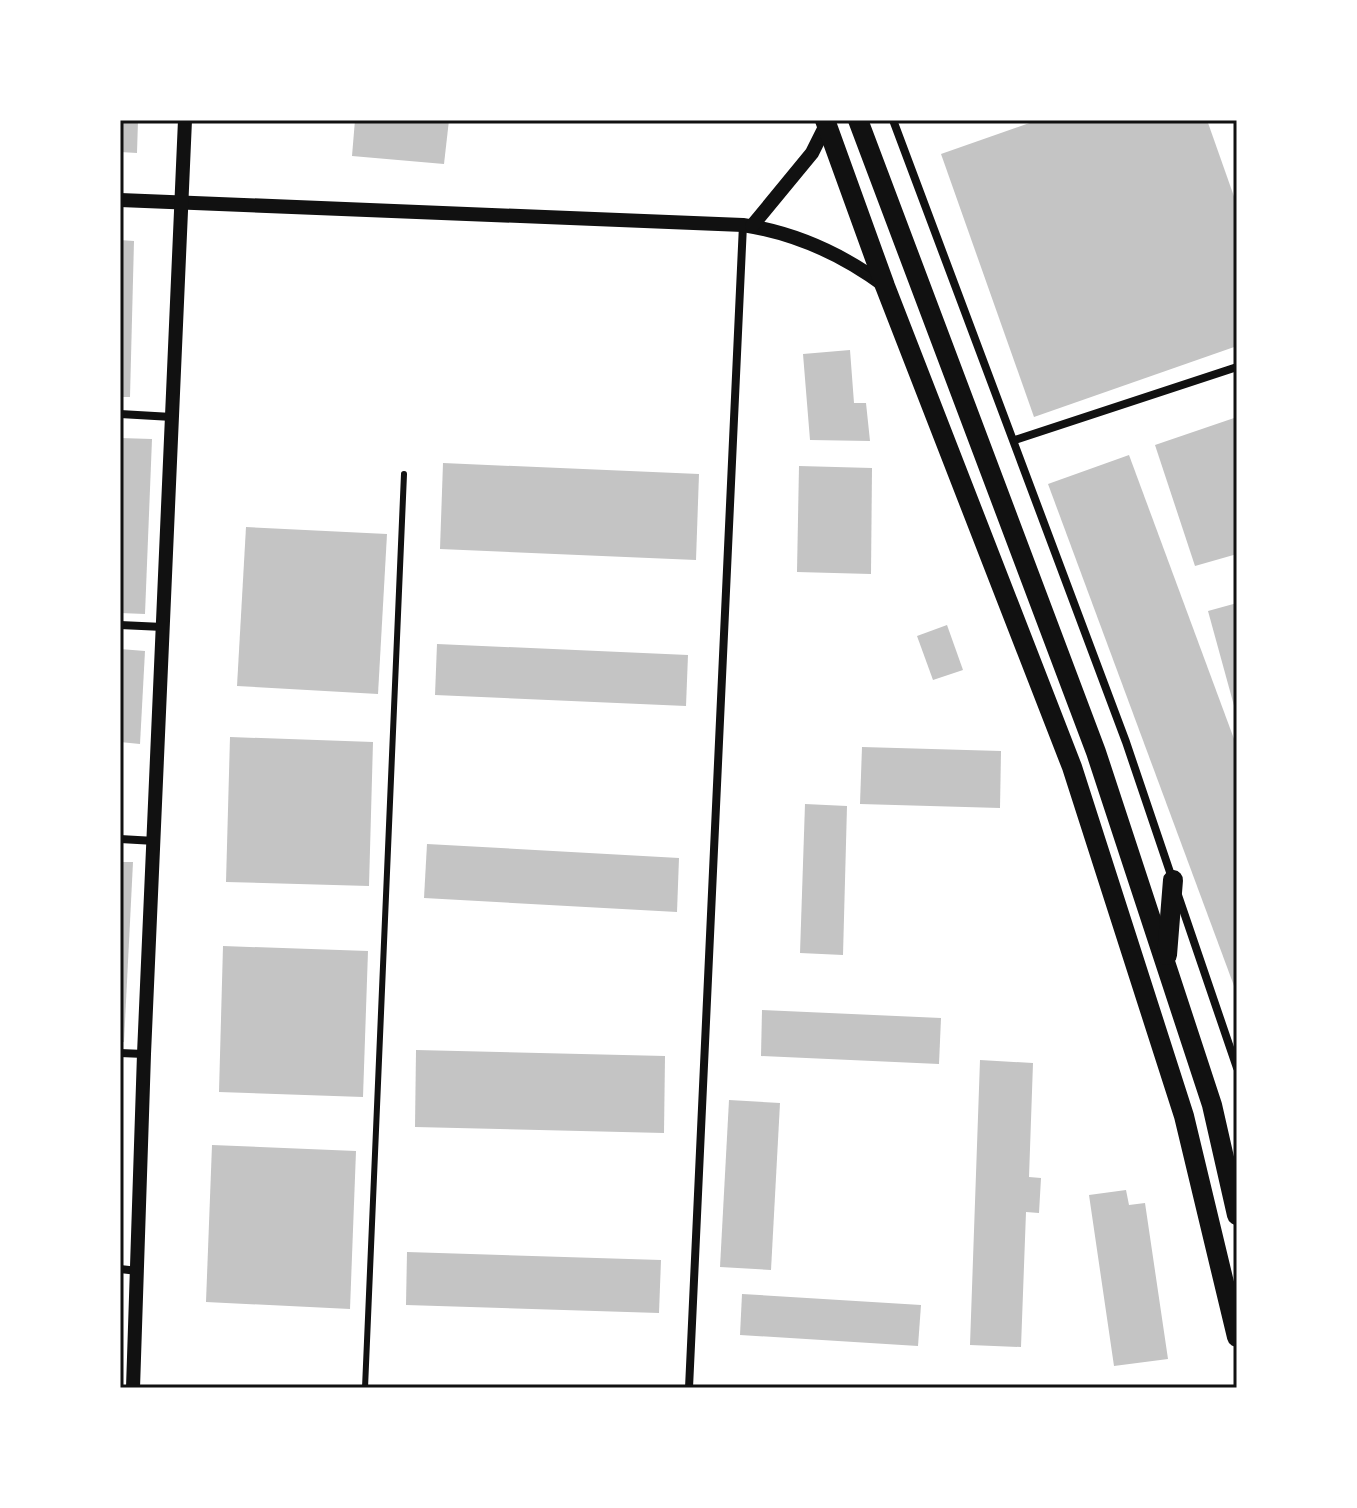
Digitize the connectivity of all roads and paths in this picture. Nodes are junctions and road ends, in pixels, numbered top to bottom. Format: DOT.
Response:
graph roads {
  1 [pos="185,120"];
  2 [pos="858,120"];
  3 [pos="893,120"];
  4 [pos="825,122"];
  5 [pos="120,200"];
  6 [pos="182,202"];
  7 [pos="748,226"];
  8 [pos="885,286"];
  9 [pos="1237,367"];
  10 [pos="120,414"];
  11 [pos="173,417"];
  12 [pos="1015,440"];
  13 [pos="404,474"];
  14 [pos="120,625"];
  15 [pos="164,627"];
  16 [pos="120,839"];
  17 [pos="156,841"];
  18 [pos="1173,880"];
  19 [pos="1166,963"];
  20 [pos="120,1053"];
  21 [pos="144,1054"];
  22 [pos="1237,1068"];
  23 [pos="1237,1215"];
  24 [pos="120,1269"];
  25 [pos="138,1271"];
  26 [pos="1237,1337"];
  27 [pos="133,1388"];
  28 [pos="365,1388"];
  29 [pos="689,1388"];
  1 -- 6 [label="street"];
  2 -- 19 [label="main road"];
  3 -- 12 [label="street"];
  4 -- 7 [label="street"];
  4 -- 8 [label="main road"];
  5 -- 6 [label="street"];
  6 -- 7 [label="street"];
  6 -- 11 [label="street"];
  7 -- 8 [label="street"];
  7 -- 29 [label="street"];
  8 -- 26 [label="main road"];
  9 -- 12 [label="street"];
  10 -- 11 [label="street"];
  11 -- 15 [label="street"];
  12 -- 18 [label="street"];
  13 -- 28 [label="lane"];
  14 -- 15 [label="street"];
  15 -- 17 [label="street"];
  16 -- 17 [label="street"];
  17 -- 21 [label="street"];
  18 -- 19 [label="main road"];
  18 -- 22 [label="street"];
  19 -- 23 [label="main road"];
  20 -- 21 [label="street"];
  21 -- 25 [label="street"];
  24 -- 25 [label="street"];
  25 -- 27 [label="street"];
}
